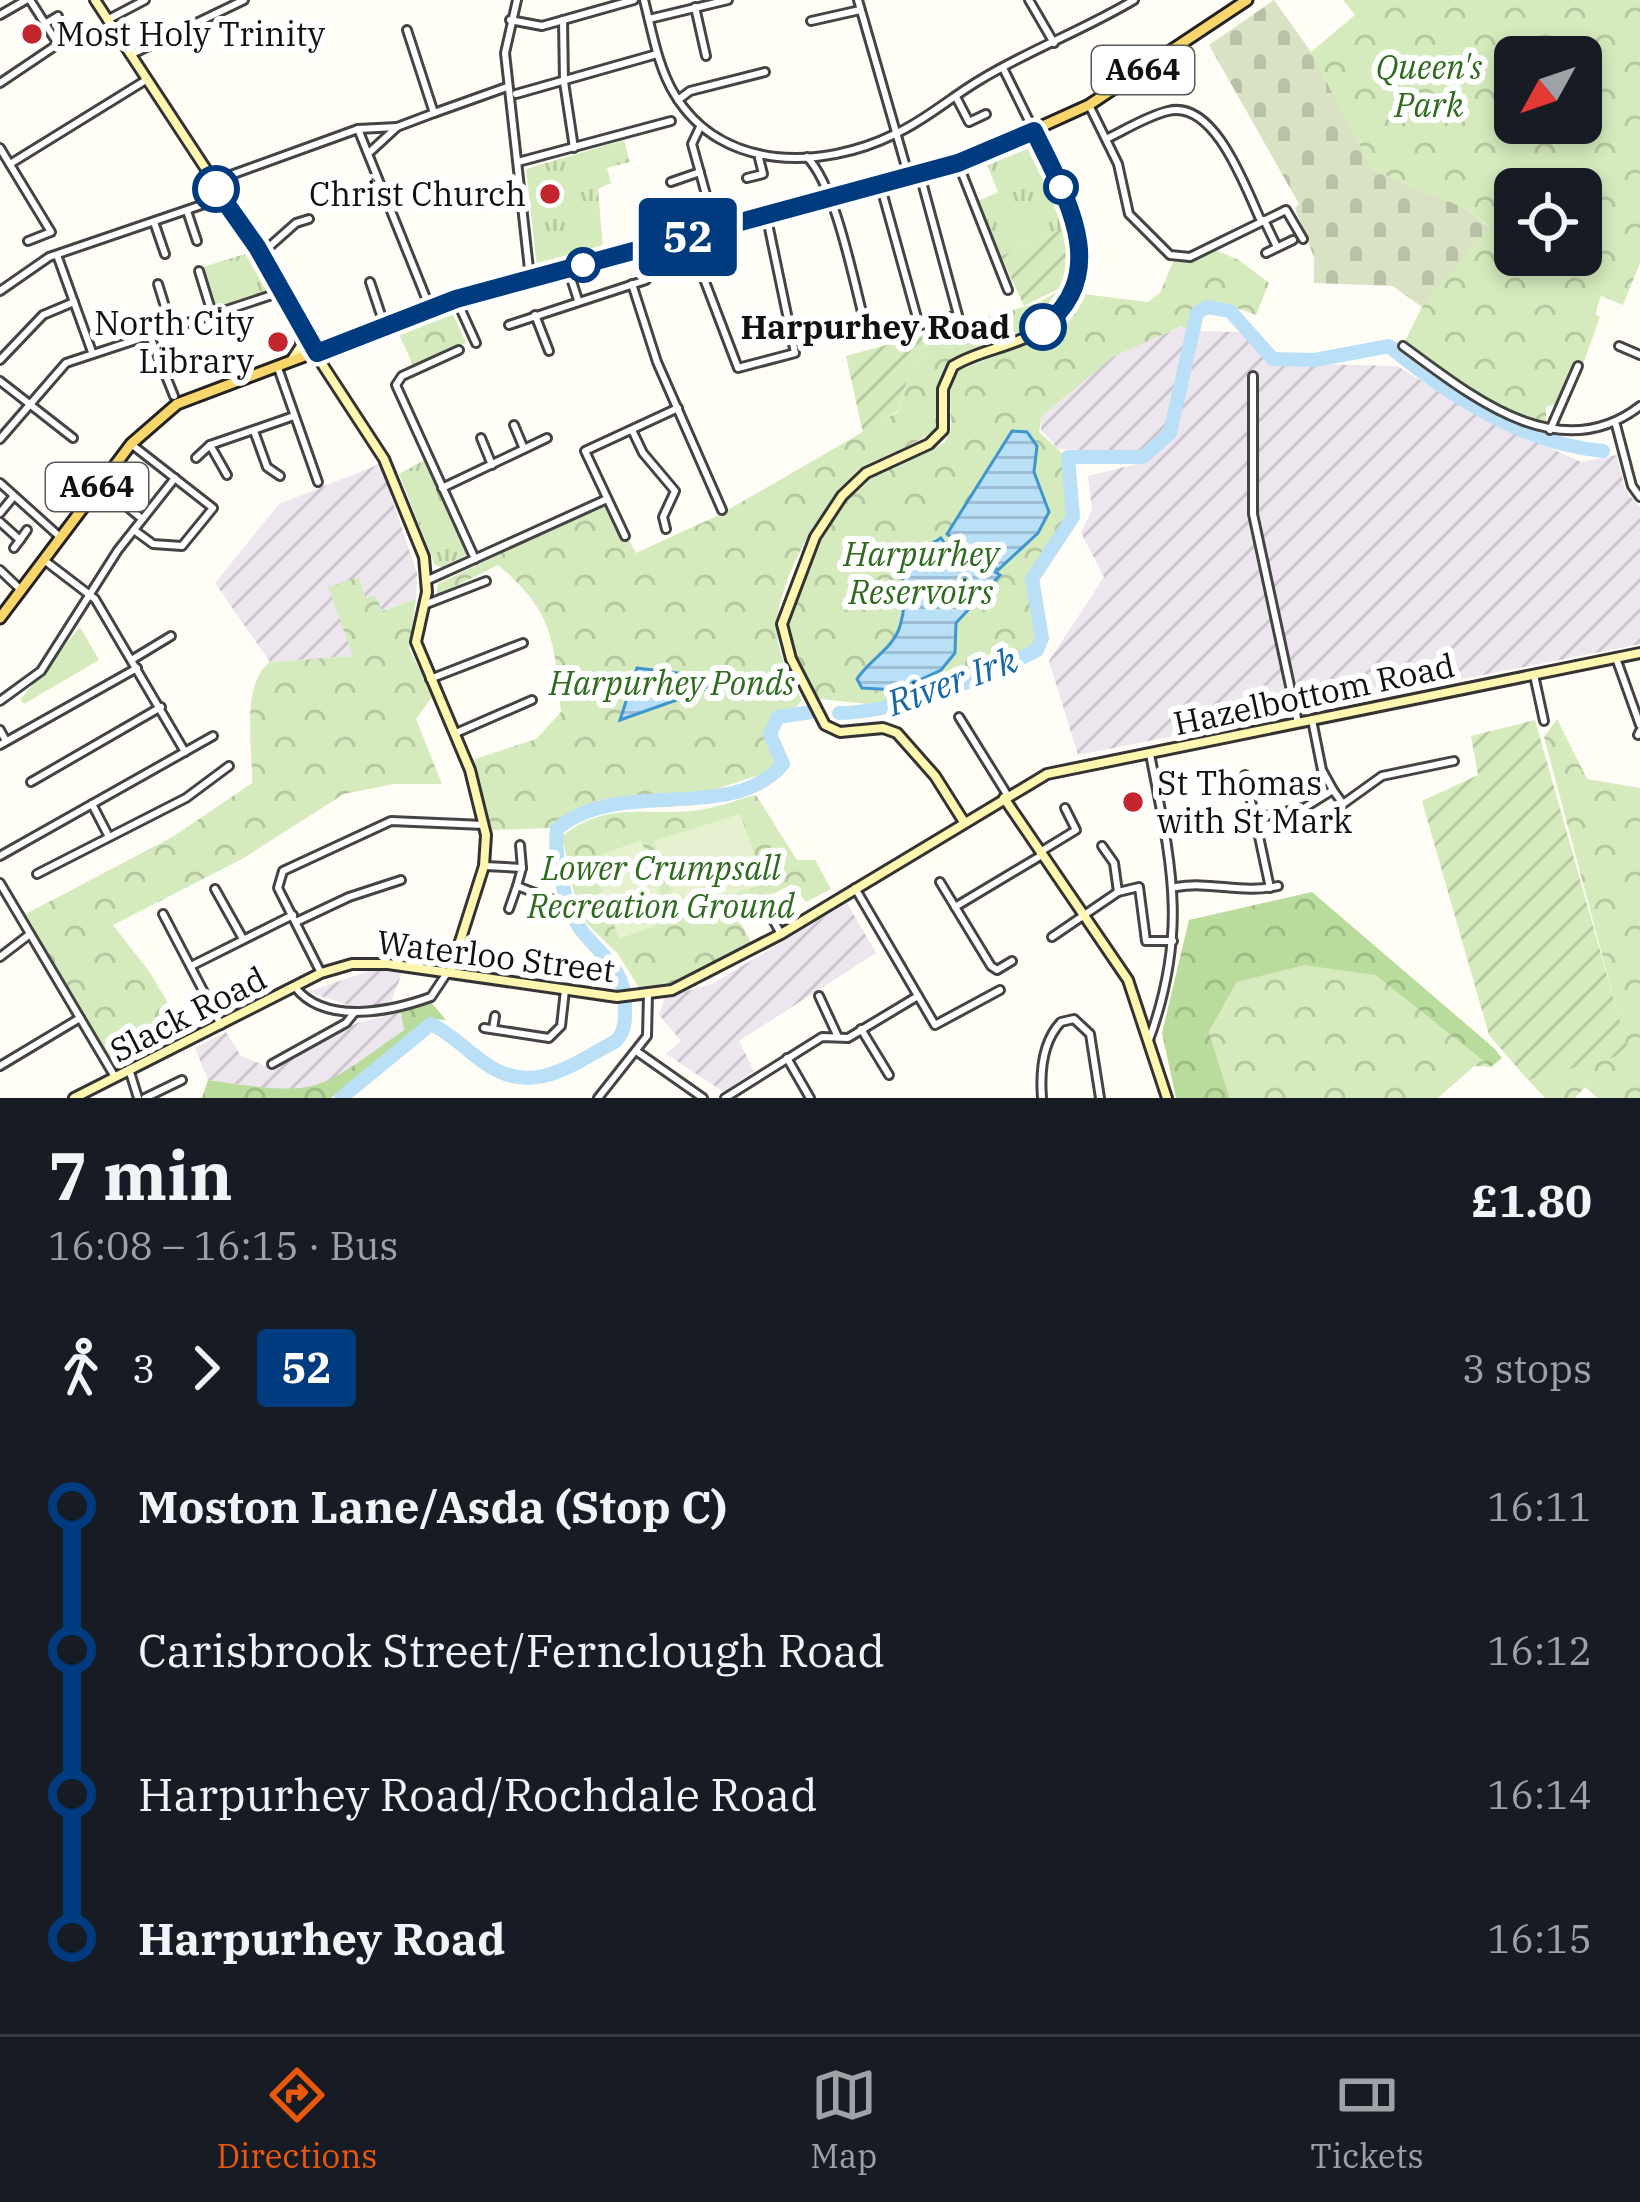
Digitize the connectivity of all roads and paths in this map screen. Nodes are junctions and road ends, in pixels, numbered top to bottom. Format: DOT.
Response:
graph roads {
  1 [pos="95,0"];
  2 [pos="146,0"];
  3 [pos="211,0"];
  4 [pos="244,0"];
  5 [pos="517,0"];
  6 [pos="634,0"];
  7 [pos="644,0"];
  8 [pos="724,0"];
  9 [pos="858,0"];
  10 [pos="1029,0"];
  11 [pos="1134,0"];
  12 [pos="1244,0"];
  13 [pos="26,1"];
  14 [pos="695,8"];
  15 [pos="860,10"];
  16 [pos="215,13"];
  17 [pos="0,15"];
  18 [pos="58,16"];
  19 [pos="649,19"];
  20 [pos="107,20"];
  21 [pos="510,20"];
  22 [pos="563,20"];
  23 [pos="811,20"];
  24 [pos="48,22"];
  25 [pos="407,30"];
  26 [pos="1054,43"];
  27 [pos="658,54"];
  28 [pos="130,55"];
  29 [pos="706,56"];
  30 [pos="1003,68"];
  31 [pos="765,71"];
  32 [pos="146,80"];
  33 [pos="564,82"];
  34 [pos="0,83"];
  35 [pos="507,86"];
  36 [pos="516,94"];
  37 [pos="956,97"];
  38 [pos="677,100"];
  39 [pos="1089,105"];
  40 [pos="434,113"];
  41 [pos="986,114"];
  42 [pos="671,121"];
  43 [pos="397,127"];
  44 [pos="700,127"];
  45 [pos="358,129"];
  46 [pos="1034,131"];
  47 [pos="894,135"];
  48 [pos="1106,139"];
  49 [pos="0,148"];
  50 [pos="574,149"];
  51 [pos="370,151"];
  52 [pos="807,157"];
  53 [pos="759,158"];
  54 [pos="518,162"];
  55 [pos="958,163"];
  56 [pos="10,164"];
  57 [pos="700,172"];
  58 [pos="914,173"];
  59 [pos="747,178"];
  60 [pos="217,181"];
  61 [pos="671,182"];
  62 [pos="880,182"];
  63 [pos="827,196"];
  64 [pos="223,198"];
  65 [pos="187,211"];
  66 [pos="639,213"];
  67 [pos="766,214"];
  68 [pos="309,219"];
  69 [pos="1263,221"];
  70 [pos="154,222"];
  71 [pos="716,229"];
  72 [pos="688,237"];
  73 [pos="1303,239"];
  74 [pos="1293,240"];
  75 [pos="28,241"];
  76 [pos="197,241"];
  77 [pos="1277,247"];
  78 [pos="649,248"];
  79 [pos="1266,253"];
  80 [pos="165,254"];
  81 [pos="261,254"];
  82 [pos="57,255"];
  83 [pos="568,269"];
  84 [pos="199,272"];
  85 [pos="530,278"];
  86 [pos="646,280"];
  87 [pos="370,282"];
  88 [pos="158,284"];
  89 [pos="632,284"];
  90 [pos="1008,290"];
  91 [pos="0,291"];
  92 [pos="284,291"];
  93 [pos="456,299"];
  94 [pos="578,300"];
  95 [pos="74,302"];
  96 [pos="428,303"];
  97 [pos="212,313"];
  98 [pos="536,315"];
  99 [pos="301,321"];
  100 [pos="384,325"];
  101 [pos="509,325"];
  102 [pos="919,326"];
  103 [pos="172,327"];
  104 [pos="149,334"];
  105 [pos="476,343"];
  106 [pos="1403,346"];
  107 [pos="1619,346"];
  108 [pos="459,350"];
  109 [pos="549,351"];
  110 [pos="92,352"];
  111 [pos="317,353"];
  112 [pos="1640,355"];
  113 [pos="0,360"];
  114 [pos="1578,366"];
  115 [pos="280,367"];
  116 [pos="1253,376"];
  117 [pos="0,381"];
  118 [pos="174,396"];
  119 [pos="29,404"];
  120 [pos="1640,406"];
  121 [pos="678,408"];
  122 [pos="294,416"];
  123 [pos="1616,424"];
  124 [pos="514,425"];
  125 [pos="632,430"];
  126 [pos="1550,430"];
  127 [pos="254,431"];
  128 [pos="73,438"];
  129 [pos="482,438"];
  130 [pos="547,438"];
  131 [pos="0,439"];
  132 [pos="131,444"];
  133 [pos="210,445"];
  134 [pos="524,450"];
  135 [pos="196,458"];
  136 [pos="492,465"];
  137 [pos="227,475"];
  138 [pos="280,476"];
  139 [pos="175,478"];
  140 [pos="318,482"];
  141 [pos="0,483"];
  142 [pos="99,484"];
  143 [pos="442,488"];
  144 [pos="14,496"];
  145 [pos="1640,496"];
  146 [pos="607,499"];
  147 [pos="722,510"];
  148 [pos="0,518"];
  149 [pos="141,518"];
  150 [pos="666,529"];
  151 [pos="27,530"];
  152 [pos="133,530"];
  153 [pos="625,536"];
  154 [pos="60,537"];
  155 [pos="475,559"];
  156 [pos="44,560"];
  157 [pos="0,570"];
  158 [pos="428,580"];
  159 [pos="485,581"];
  160 [pos="21,590"];
  161 [pos="91,595"];
  162 [pos="424,605"];
  163 [pos="0,618"];
  164 [pos="171,636"];
  165 [pos="523,643"];
  166 [pos="1640,653"];
  167 [pos="1616,658"];
  168 [pos="135,663"];
  169 [pos="1534,672"];
  170 [pos="430,679"];
  171 [pos="532,700"];
  172 [pos="0,701"];
  173 [pos="161,707"];
  174 [pos="958,717"];
  175 [pos="1312,720"];
  176 [pos="1544,721"];
  177 [pos="1298,723"];
  178 [pos="0,730"];
  179 [pos="1640,730"];
  180 [pos="456,733"];
  181 [pos="213,736"];
  182 [pos="3,743"];
  183 [pos="185,752"];
  184 [pos="1150,754"];
  185 [pos="1454,761"];
  186 [pos="229,766"];
  187 [pos="1245,775"];
  188 [pos="31,782"];
  189 [pos="1334,790"];
  190 [pos="1006,797"];
  191 [pos="92,804"];
  192 [pos="1065,808"];
  193 [pos="1255,818"];
  194 [pos="964,822"];
  195 [pos="484,825"];
  196 [pos="108,836"];
  197 [pos="520,845"];
  198 [pos="1102,846"];
  199 [pos="1041,853"];
  200 [pos="0,856"];
  201 [pos="484,866"];
  202 [pos="522,868"];
  203 [pos="37,874"];
  204 [pos="401,880"];
  205 [pos="940,882"];
  206 [pos="0,883"];
  207 [pos="517,886"];
  208 [pos="1176,887"];
  209 [pos="855,888"];
  210 [pos="214,889"];
  211 [pos="1118,892"];
  212 [pos="551,899"];
  213 [pos="766,907"];
  214 [pos="955,907"];
  215 [pos="509,909"];
  216 [pos="163,914"];
  217 [pos="1083,917"];
  218 [pos="295,919"];
  219 [pos="30,934"];
  220 [pos="782,934"];
  221 [pos="1052,937"];
  222 [pos="243,939"];
  223 [pos="1173,941"];
  224 [pos="0,957"];
  225 [pos="1012,961"];
  226 [pos="190,966"];
  227 [pos="448,973"];
  228 [pos="321,974"];
  229 [pos="295,987"];
  230 [pos="565,990"];
  231 [pos="1000,990"];
  232 [pos="649,994"];
  233 [pos="819,996"];
  234 [pos="918,996"];
  235 [pos="354,1013"];
  236 [pos="495,1016"];
  237 [pos="80,1018"];
  238 [pos="221,1025"];
  239 [pos="861,1029"];
  240 [pos="838,1037"];
  241 [pos="1149,1040"];
  242 [pos="638,1053"];
  243 [pos="787,1058"];
  244 [pos="272,1064"];
  245 [pos="0,1066"];
  246 [pos="129,1069"];
  247 [pos="889,1075"];
  248 [pos="115,1077"];
  249 [pos="182,1080"];
  250 [pos="1099,1096"];
  251 [pos="74,1098"];
  252 [pos="142,1098"];
  253 [pos="598,1098"];
  254 [pos="703,1098"];
  255 [pos="725,1098"];
  256 [pos="810,1098"];
  257 [pos="1042,1098"];
  258 [pos="1167,1098"];
  1 -- 20 [label="street"];
  2 -- 20 [label="street"];
  3 -- 16 [label="street"];
  4 -- 16 [label="street"];
  5 -- 21 [label="street"];
  6 -- 22 [label="street"];
  7 -- 19 [label="street"];
  8 -- 14 [label="street"];
  9 -- 15 [label="street"];
  10 -- 26 [label="street"];
  11 -- 26 [label="street"];
  12 -- 39 [label="main road, A664"];
  13 -- 17 [label="street"];
  13 -- 24 [label="street"];
  14 -- 19 [label="street"];
  14 -- 29 [label="street"];
  15 -- 23 [label="street"];
  15 -- 47 [label="street"];
  16 -- 28 [label="street"];
  18 -- 24 [label="street"];
  19 -- 27 [label="street"];
  20 -- 28 [label="street"];
  21 -- 22 [label="street"];
  21 -- 35 [label="street"];
  22 -- 33 [label="street"];
  24 -- 34 [label="street"];
  25 -- 40 [label="street"];
  26 -- 30 [label="street"];
  27 -- 33 [label="street"];
  27 -- 38 [label="street"];
  28 -- 32 [label="street"];
  30 -- 37 [label="street"];
  30 -- 46 [label="street"];
  31 -- 38 [label="street"];
  32 -- 56 [label="street"];
  32 -- 64 [label="street"];
  33 -- 36 [label="street"];
  33 -- 50 [label="street"];
  35 -- 40 [label="street"];
  35 -- 54 [label="street"];
  37 -- 41 [label="street"];
  37 -- 47 [label="street"];
  38 -- 44 [label="street"];
  39 -- 46 [label="main road, A664"];
  39 -- 48 [label="street"];
  40 -- 43 [label="street"];
  42 -- 50 [label="street"];
  43 -- 45 [label="street"];
  43 -- 51 [label="street"];
  44 -- 53 [label="street"];
  44 -- 57 [label="street"];
  45 -- 51 [label="street"];
  45 -- 60 [label="street"];
  46 -- 55 [label="main road, A664"];
  46 -- 194 [label="street"];
  47 -- 52 [label="street"];
  47 -- 58 [label="street"];
  48 -- 69 [label="street"];
  48 -- 69 [label="street"];
  49 -- 56 [label="street"];
  50 -- 54 [label="street"];
  51 -- 96 [label="street"];
  52 -- 53 [label="street"];
  52 -- 63 [label="street"];
  53 -- 59 [label="street"];
  54 -- 85 [label="street"];
  55 -- 58 [label="main road, A664"];
  55 -- 90 [label="street"];
  56 -- 75 [label="street"];
  57 -- 61 [label="street"];
  57 -- 71 [label="street"];
  58 -- 62 [label="main road, A664"];
  58 -- 102 [label="street"];
  62 -- 63 [label="main road, A664"];
  62 -- 102 [label="street"];
  63 -- 67 [label="main road, A664"];
  63 -- 102 [label="street"];
  64 -- 65 [label="street"];
  64 -- 81 [label="street"];
  65 -- 70 [label="street"];
  65 -- 76 [label="street"];
  66 -- 78 [label="street"];
  67 -- 71 [label="main road, A664"];
  67 -- 72 [label="street"];
  68 -- 81 [label="street"];
  69 -- 73 [label="street"];
  69 -- 77 [label="street"];
  70 -- 80 [label="street"];
  70 -- 82 [label="street"];
  71 -- 72 [label="main road, A664"];
  72 -- 78 [label="main road, A664"];
  74 -- 77 [label="street"];
  77 -- 79 [label="street"];
  78 -- 83 [label="main road, A664"];
  81 -- 92 [label="street"];
  82 -- 91 [label="street"];
  82 -- 95 [label="street"];
  83 -- 85 [label="main road, A664"];
  83 -- 94 [label="street"];
  84 -- 97 [label="street"];
  85 -- 93 [label="main road, A664"];
  86 -- 89 [label="street"];
  87 -- 100 [label="street"];
  88 -- 103 [label="street"];
  89 -- 94 [label="street"];
  89 -- 121 [label="street"];
  92 -- 97 [label="street"];
  92 -- 99 [label="street"];
  93 -- 100 [label="main road, A664"];
  93 -- 105 [label="street"];
  94 -- 98 [label="street"];
  95 -- 110 [label="street"];
  95 -- 113 [label="street"];
  97 -- 103 [label="street"];
  98 -- 101 [label="street"];
  98 -- 109 [label="street"];
  99 -- 111 [label="street"];
  99 -- 115 [label="street"];
  100 -- 111 [label="main road, A664"];
  103 -- 104 [label="street"];
  104 -- 110 [label="street"];
  104 -- 118 [label="street"];
  106 -- 126 [label="street"];
  107 -- 112 [label="street"];
  108 -- 143 [label="street"];
  110 -- 119 [label="street"];
  111 -- 115 [label="main road, A664"];
  111 -- 158 [label="street"];
  114 -- 126 [label="street"];
  115 -- 122 [label="street"];
  115 -- 132 [label="main road, A664"];
  116 -- 177 [label="street"];
  117 -- 119 [label="street"];
  119 -- 128 [label="street"];
  119 -- 131 [label="street"];
  120 -- 123 [label="street"];
  121 -- 125 [label="street"];
  121 -- 147 [label="street"];
  122 -- 127 [label="street"];
  122 -- 140 [label="street"];
  123 -- 126 [label="street"];
  123 -- 145 [label="street"];
  124 -- 134 [label="street"];
  125 -- 146 [label="street"];
  125 -- 150 [label="street"];
  127 -- 133 [label="street"];
  127 -- 138 [label="street"];
  129 -- 136 [label="street"];
  130 -- 134 [label="street"];
  132 -- 139 [label="street"];
  132 -- 142 [label="main road, A664"];
  133 -- 135 [label="street"];
  133 -- 137 [label="street"];
  134 -- 136 [label="street"];
  136 -- 143 [label="street"];
  139 -- 149 [label="street"];
  139 -- 152 [label="street"];
  141 -- 144 [label="street"];
  142 -- 149 [label="street"];
  142 -- 154 [label="main road, A664"];
  143 -- 155 [label="street"];
  144 -- 148 [label="street"];
  144 -- 154 [label="street"];
  146 -- 153 [label="street"];
  146 -- 155 [label="street"];
  148 -- 151 [label="street"];
  149 -- 152 [label="street"];
  152 -- 161 [label="street"];
  154 -- 156 [label="main road, A664"];
  155 -- 158 [label="street"];
  156 -- 160 [label="main road, A664"];
  156 -- 161 [label="street"];
  157 -- 160 [label="street"];
  158 -- 162 [label="street"];
  159 -- 162 [label="street"];
  160 -- 163 [label="main road, A664"];
  161 -- 168 [label="street"];
  161 -- 172 [label="street"];
  162 -- 170 [label="street"];
  164 -- 168 [label="street"];
  165 -- 170 [label="street"];
  166 -- 167 [label="street, Hazelbottom Road"];
  167 -- 169 [label="street, Hazelbottom Road"];
  167 -- 179 [label="street"];
  168 -- 173 [label="street"];
  168 -- 182 [label="street"];
  169 -- 175 [label="street, Hazelbottom Road"];
  169 -- 176 [label="street"];
  170 -- 180 [label="street"];
  171 -- 180 [label="street"];
  173 -- 183 [label="street"];
  173 -- 188 [label="street"];
  174 -- 190 [label="street"];
  175 -- 177 [label="street, Hazelbottom Road"];
  175 -- 189 [label="street"];
  177 -- 184 [label="street, Hazelbottom Road"];
  178 -- 182 [label="street"];
  180 -- 195 [label="street"];
  181 -- 183 [label="street"];
  183 -- 191 [label="street"];
  184 -- 190 [label="street, Hazelbottom Road"];
  184 -- 208 [label="street"];
  185 -- 189 [label="street"];
  186 -- 196 [label="street"];
  187 -- 193 [label="street"];
  189 -- 193 [label="street"];
  190 -- 194 [label="street, Waterloo Street"];
  190 -- 199 [label="street"];
  191 -- 196 [label="street"];
  191 -- 200 [label="street"];
  192 -- 199 [label="street"];
  193 -- 208 [label="street"];
  194 -- 209 [label="street, Waterloo Street"];
  195 -- 201 [label="street"];
  195 -- 218 [label="street"];
  196 -- 203 [label="street"];
  197 -- 202 [label="street"];
  198 -- 211 [label="street"];
  199 -- 214 [label="street"];
  199 -- 217 [label="street"];
  201 -- 202 [label="street"];
  201 -- 227 [label="street"];
  202 -- 207 [label="street"];
  204 -- 218 [label="street"];
  205 -- 214 [label="street"];
  206 -- 219 [label="street"];
  207 -- 212 [label="street"];
  207 -- 215 [label="street"];
  208 -- 223 [label="street"];
  209 -- 220 [label="street, Waterloo Street"];
  209 -- 234 [label="street"];
  210 -- 222 [label="street"];
  211 -- 217 [label="street"];
  211 -- 223 [label="street"];
  213 -- 220 [label="street"];
  214 -- 225 [label="street"];
  216 -- 226 [label="street"];
  217 -- 221 [label="street"];
  217 -- 241 [label="street"];
  218 -- 222 [label="street"];
  218 -- 228 [label="street"];
  219 -- 224 [label="street"];
  219 -- 237 [label="street"];
  220 -- 232 [label="street, Waterloo Street"];
  222 -- 226 [label="street"];
  223 -- 241 [label="street"];
  226 -- 238 [label="street"];
  227 -- 228 [label="street, Waterloo Street"];
  227 -- 230 [label="street, Waterloo Street"];
  227 -- 235 [label="street"];
  228 -- 229 [label="street, Waterloo Street"];
  229 -- 235 [label="street, Slack Road"];
  229 -- 238 [label="street, Slack Road"];
  230 -- 232 [label="street, Waterloo Street"];
  230 -- 236 [label="street"];
  231 -- 234 [label="street"];
  232 -- 242 [label="street"];
  233 -- 240 [label="street"];
  234 -- 239 [label="street"];
  235 -- 244 [label="street"];
  237 -- 245 [label="street"];
  237 -- 248 [label="street"];
  238 -- 246 [label="street, Slack Road"];
  239 -- 240 [label="street"];
  239 -- 247 [label="street"];
  240 -- 243 [label="street"];
  241 -- 258 [label="street"];
  242 -- 253 [label="street"];
  242 -- 254 [label="street"];
  243 -- 255 [label="street"];
  243 -- 256 [label="street"];
  246 -- 248 [label="street, Slack Road"];
  246 -- 252 [label="street"];
  248 -- 251 [label="street, Slack Road"];
  249 -- 252 [label="street"];
  250 -- 257 [label="street"];
}
